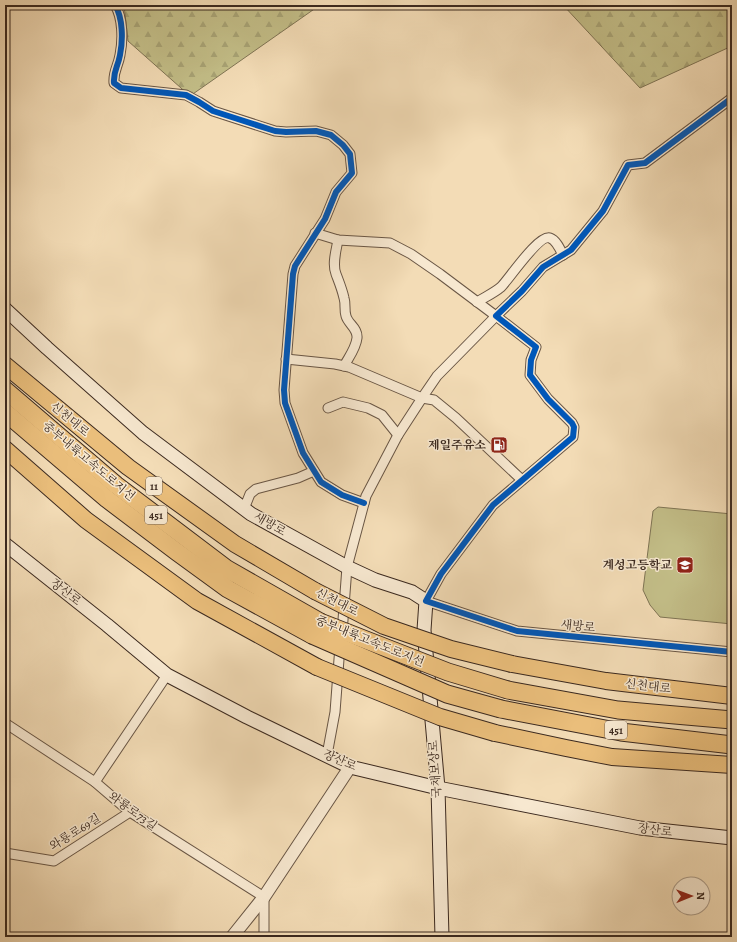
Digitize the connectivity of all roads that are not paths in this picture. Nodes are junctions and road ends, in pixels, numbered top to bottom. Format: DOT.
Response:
graph roads {
  1 [pos="115,5"];
  2 [pos="732,98"];
  3 [pos="315,233"];
  4 [pos="338,240"];
  5 [pos="563,255"];
  6 [pos="477,302"];
  7 [pos="5,309"];
  8 [pos="496,316"];
  9 [pos="286,359"];
  10 [pos="5,365"];
  11 [pos="344,366"];
  12 [pos="5,390"];
  13 [pos="422,398"];
  14 [pos="328,408"];
  15 [pos="5,412"];
  16 [pos="398,435"];
  17 [pos="5,449"];
  18 [pos="314,471"];
  19 [pos="522,480"];
  20 [pos="364,503"];
  21 [pos="244,508"];
  22 [pos="5,544"];
  23 [pos="347,567"];
  24 [pos="426,601"];
  25 [pos="316,629"];
  26 [pos="732,652"];
  27 [pos="167,675"];
  28 [pos="732,696"];
  29 [pos="732,720"];
  30 [pos="5,723"];
  31 [pos="732,744"];
  32 [pos="327,755"];
  33 [pos="732,765"];
  34 [pos="350,767"];
  35 [pos="95,782"];
  36 [pos="438,788"];
  37 [pos="130,812"];
  38 [pos="732,838"];
  39 [pos="5,853"];
  40 [pos="264,897"];
  41 [pos="232,937"];
  42 [pos="264,937"];
  43 [pos="442,937"];
  1 -- 3 [label="street"];
  2 -- 5 [label="street"];
  3 -- 4 [label="street"];
  3 -- 9 [label="street"];
  4 -- 6 [label="street"];
  4 -- 11 [label="street"];
  5 -- 6 [label="street"];
  5 -- 8 [label="street"];
  6 -- 8 [label="street"];
  7 -- 21 [label="main road, 새방로"];
  8 -- 13 [label="street"];
  8 -- 19 [label="street"];
  9 -- 11 [label="street"];
  9 -- 18 [label="street"];
  10 -- 28 [label="highway, 신천대로 / 11, bridge"];
  11 -- 13 [label="street"];
  12 -- 25 [label="highway, 중부내륙고속도로지선 / 451"];
  13 -- 16 [label="street"];
  13 -- 19 [label="street"];
  14 -- 16 [label="street"];
  15 -- 25 [label="highway, 중부내륙고속도로지선 / 451"];
  16 -- 20 [label="street"];
  17 -- 33 [label="highway, bridge"];
  18 -- 20 [label="street"];
  18 -- 21 [label="street"];
  19 -- 24 [label="street"];
  20 -- 23 [label="street"];
  21 -- 23 [label="main road, 새방로"];
  22 -- 27 [label="main road, 장산로"];
  23 -- 24 [label="main road, 새방로"];
  23 -- 32 [label="street"];
  24 -- 26 [label="street, 새방로"];
  24 -- 36 [label="main road, 국채보상로"];
  25 -- 29 [label="highway, 중부내륙고속도로지선 / 451, bridge"];
  25 -- 31 [label="highway, 중부내륙고속도로지선 / 451, bridge"];
  27 -- 32 [label="main road, 장산로"];
  27 -- 35 [label="street"];
  30 -- 35 [label="street, 와룡로73길"];
  32 -- 34 [label="main road, 장산로"];
  34 -- 36 [label="main road, 장산로"];
  34 -- 40 [label="street"];
  35 -- 37 [label="street, 와룡로73길"];
  36 -- 38 [label="main road, 장산로"];
  36 -- 43 [label="main road, 국채보상로"];
  37 -- 39 [label="street, 와룡로69길"];
  37 -- 40 [label="street, 와룡로73길"];
  40 -- 41 [label="street"];
  40 -- 42 [label="street"];
}
